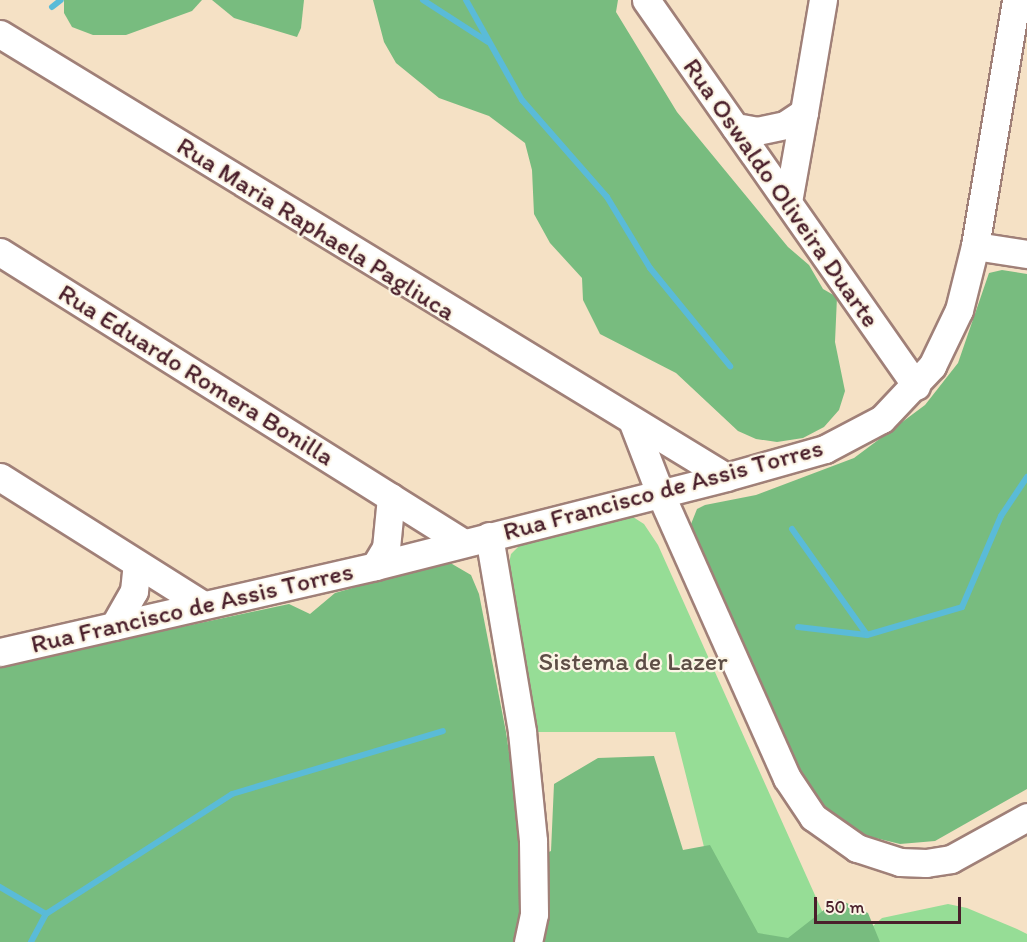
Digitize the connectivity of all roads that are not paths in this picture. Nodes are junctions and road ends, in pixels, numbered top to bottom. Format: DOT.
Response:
graph roads {
  1 [pos="646,0"];
  2 [pos="823,0"];
  3 [pos="1016,0"];
  4 [pos="0,34"];
  5 [pos="804,112"];
  6 [pos="735,127"];
  7 [pos="788,202"];
  8 [pos="975,246"];
  9 [pos="0,252"];
  10 [pos="1027,254"];
  11 [pos="916,386"];
  12 [pos="633,423"];
  13 [pos="0,477"];
  14 [pos="726,477"];
  15 [pos="660,493"];
  16 [pos="391,497"];
  17 [pos="489,536"];
  18 [pos="462,542"];
  19 [pos="137,564"];
  20 [pos="375,566"];
  21 [pos="203,604"];
  22 [pos="114,626"];
  23 [pos="0,652"];
  24 [pos="1027,817"];
  25 [pos="528,942"];
  1 -- 6 [label="street, Rua Oswaldo Oliveira Duarte"];
  2 -- 5 [label="street"];
  3 -- 8 [label="street, Rua Francisco de Assis Torres"];
  4 -- 12 [label="street, Rua Maria Raphaela Pagliuca"];
  5 -- 6 [label="street"];
  5 -- 7 [label="street"];
  6 -- 7 [label="street, Rua Oswaldo Oliveira Duarte"];
  7 -- 11 [label="street, Rua Oswaldo Oliveira Duarte"];
  8 -- 10 [label="street"];
  8 -- 11 [label="street, Rua Francisco de Assis Torres"];
  9 -- 16 [label="street, Rua Eduardo Romera Bonilla"];
  11 -- 14 [label="street, Rua Francisco de Assis Torres"];
  12 -- 14 [label="street, Rua Maria Raphaela Pagliuca"];
  12 -- 15 [label="street"];
  13 -- 19 [label="street"];
  14 -- 15 [label="street, Rua Francisco de Assis Torres"];
  15 -- 17 [label="street, Rua Francisco de Assis Torres"];
  15 -- 24 [label="street"];
  16 -- 18 [label="street, Rua Eduardo Romera Bonilla"];
  16 -- 20 [label="street"];
  17 -- 18 [label="street, Rua Francisco de Assis Torres"];
  17 -- 25 [label="street"];
  18 -- 20 [label="street, Rua Francisco de Assis Torres"];
  19 -- 21 [label="street"];
  19 -- 22 [label="street"];
  20 -- 21 [label="street, Rua Francisco de Assis Torres"];
  21 -- 22 [label="street, Rua Francisco de Assis Torres"];
  22 -- 23 [label="street, Rua Francisco de Assis Torres"];
}
